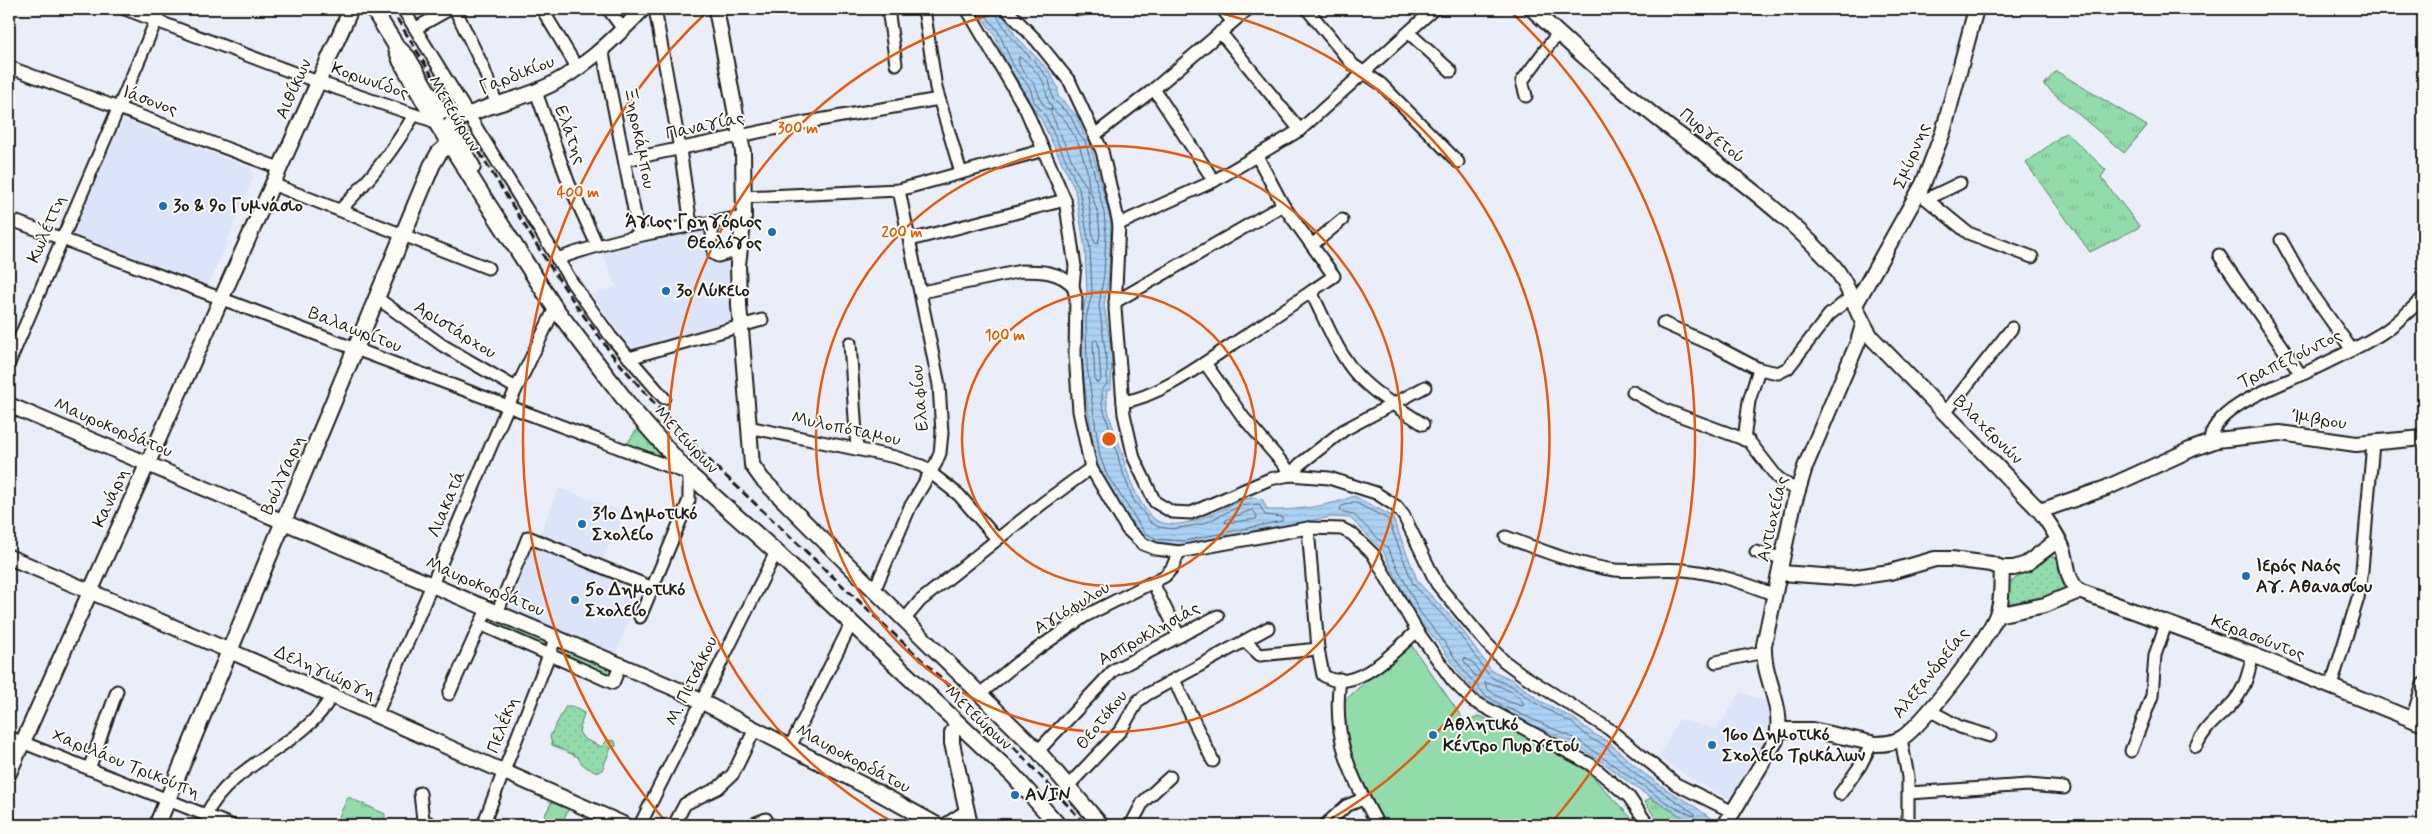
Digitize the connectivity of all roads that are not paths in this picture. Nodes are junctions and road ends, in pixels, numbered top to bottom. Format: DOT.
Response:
graph roads {
  1 [pos="125,9"];
  2 [pos="161,9"];
  3 [pos="351,9"];
  4 [pos="373,9"];
  5 [pos="403,9"];
  6 [pos="450,9"];
  7 [pos="455,9"];
  8 [pos="542,9"];
  9 [pos="608,9"];
  10 [pos="643,9"];
  11 [pos="655,9"];
  12 [pos="716,9"];
  13 [pos="888,9"];
  14 [pos="924,9"];
  15 [pos="967,9"];
  16 [pos="1006,9"];
  17 [pos="1222,9"];
  18 [pos="1248,9"];
  19 [pos="1307,9"];
  20 [pos="1434,9"];
  21 [pos="1532,9"];
  22 [pos="1976,9"];
  23 [pos="156,21"];
  24 [pos="1232,21"];
  25 [pos="416,28"];
  26 [pos="623,29"];
  27 [pos="1220,32"];
  28 [pos="1409,33"];
  29 [pos="1558,34"];
  30 [pos="395,44"];
  31 [pos="602,48"];
  32 [pos="896,64"];
  33 [pos="9,66"];
  34 [pos="578,69"];
  35 [pos="1451,71"];
  36 [pos="1362,72"];
  37 [pos="318,82"];
  38 [pos="1154,89"];
  39 [pos="536,92"];
  40 [pos="1526,96"];
  41 [pos="939,99"];
  42 [pos="497,105"];
  43 [pos="119,108"];
  44 [pos="469,112"];
  45 [pos="414,116"];
  46 [pos="436,122"];
  47 [pos="1300,130"];
  48 [pos="1096,134"];
  49 [pos="740,136"];
  50 [pos="449,144"];
  51 [pos="680,149"];
  52 [pos="1044,150"];
  53 [pos="1257,156"];
  54 [pos="625,160"];
  55 [pos="1458,162"];
  56 [pos="279,168"];
  57 [pos="961,173"];
  58 [pos="1214,181"];
  59 [pos="1960,183"];
  60 [pos="272,184"];
  61 [pos="899,190"];
  62 [pos="1923,196"];
  63 [pos="744,197"];
  64 [pos="1065,200"];
  65 [pos="1283,204"];
  66 [pos="489,205"];
  67 [pos="340,210"];
  68 [pos="744,217"];
  69 [pos="9,219"];
  70 [pos="1342,220"];
  71 [pos="711,222"];
  72 [pos="1119,224"];
  73 [pos="691,225"];
  74 [pos="404,234"];
  75 [pos="639,235"];
  76 [pos="61,239"];
  77 [pos="910,240"];
  78 [pos="2281,240"];
  79 [pos="597,245"];
  80 [pos="1312,245"];
  81 [pos="740,250"];
  82 [pos="2219,255"];
  83 [pos="2032,257"];
  84 [pos="557,259"];
  85 [pos="488,268"];
  86 [pos="1073,286"];
  87 [pos="922,292"];
  88 [pos="1311,292"];
  89 [pos="377,298"];
  90 [pos="2423,298"];
  91 [pos="221,299"];
  92 [pos="1853,301"];
  93 [pos="1115,302"];
  94 [pos="554,308"];
  95 [pos="762,320"];
  96 [pos="1663,323"];
  97 [pos="1863,325"];
  98 [pos="740,328"];
  99 [pos="2012,328"];
  100 [pos="850,343"];
  101 [pos="356,349"];
  102 [pos="2352,350"];
  103 [pos="629,358"];
  104 [pos="1205,363"];
  105 [pos="9,364"];
  106 [pos="1759,369"];
  107 [pos="2301,375"];
  108 [pos="1425,387"];
  109 [pos="516,388"];
  110 [pos="1633,392"];
  111 [pos="664,398"];
  112 [pos="1122,402"];
  113 [pos="1393,403"];
  114 [pos="9,404"];
  115 [pos="508,406"];
  116 [pos="1944,413"];
  117 [pos="1423,424"];
  118 [pos="748,427"];
  119 [pos="2423,438"];
  120 [pos="1744,440"];
  121 [pos="2210,442"];
  122 [pos="2374,443"];
  123 [pos="857,449"];
  124 [pos="147,463"];
  125 [pos="1091,468"];
  126 [pos="930,471"];
  127 [pos="1290,473"];
  128 [pos="689,474"];
  129 [pos="1798,489"];
  130 [pos="2040,511"];
  131 [pos="284,521"];
  132 [pos="1308,528"];
  133 [pos="1506,537"];
  134 [pos="997,539"];
  135 [pos="2058,540"];
  136 [pos="776,552"];
  137 [pos="1179,552"];
  138 [pos="1756,552"];
  139 [pos="9,557"];
  140 [pos="1783,558"];
  141 [pos="2002,568"];
  142 [pos="1781,573"];
  143 [pos="1153,583"];
  144 [pos="431,585"];
  145 [pos="652,588"];
  146 [pos="90,591"];
  147 [pos="874,591"];
  148 [pos="2079,591"];
  149 [pos="1775,595"];
  150 [pos="492,611"];
  151 [pos="1997,615"];
  152 [pos="1218,616"];
  153 [pos="640,617"];
  154 [pos="904,620"];
  155 [pos="480,624"];
  156 [pos="851,624"];
  157 [pos="2166,624"];
  158 [pos="1268,628"];
  159 [pos="1417,631"];
  160 [pos="1179,636"];
  161 [pos="556,637"];
  162 [pos="1246,642"];
  163 [pos="1318,650"];
  164 [pos="230,651"];
  165 [pos="1764,652"];
  166 [pos="549,655"];
  167 [pos="2253,655"];
  168 [pos="1716,662"];
  169 [pos="621,664"];
  170 [pos="1340,679"];
  171 [pos="1174,680"];
  172 [pos="2423,684"];
  173 [pos="2331,686"];
  174 [pos="117,691"];
  175 [pos="449,694"];
  176 [pos="980,694"];
  177 [pos="332,696"];
  178 [pos="702,700"];
  179 [pos="1929,710"];
  180 [pos="376,716"];
  181 [pos="2417,722"];
  182 [pos="957,724"];
  183 [pos="756,730"];
  184 [pos="1779,730"];
  185 [pos="1990,736"];
  186 [pos="9,737"];
  187 [pos="1901,738"];
  188 [pos="22,742"];
  189 [pos="1872,743"];
  190 [pos="2196,746"];
  191 [pos="790,747"];
  192 [pos="1038,751"];
  193 [pos="2131,751"];
  194 [pos="1212,760"];
  195 [pos="89,769"];
  196 [pos="504,772"];
  197 [pos="9,773"];
  198 [pos="1170,776"];
  199 [pos="1069,785"];
  200 [pos="2064,788"];
  201 [pos="420,793"];
  202 [pos="1910,793"];
  203 [pos="1840,794"];
  204 [pos="168,799"];
  205 [pos="1363,799"];
  206 [pos="206,815"];
  207 [pos="1729,818"];
  208 [pos="766,819"];
  209 [pos="969,819"];
  210 [pos="157,825"];
  211 [pos="231,825"];
  212 [pos="433,825"];
  213 [pos="483,825"];
  214 [pos="625,825"];
  215 [pos="640,825"];
  216 [pos="674,825"];
  217 [pos="751,825"];
  218 [pos="937,825"];
  219 [pos="947,825"];
  220 [pos="1058,825"];
  221 [pos="1102,825"];
  222 [pos="1131,825"];
  223 [pos="1325,825"];
  224 [pos="1378,825"];
  225 [pos="1648,825"];
  226 [pos="1908,825"];
  1 -- 23 [label="street, Κορωνίδος"];
  2 -- 23 [label="street, Κωλέττη"];
  3 -- 37 [label="street, Αιθίκων"];
  4 -- 30 [label="main road, Μετεώρων"];
  5 -- 25 [label="street"];
  6 -- 25 [label="street"];
  7 -- 42 [label="street"];
  8 -- 34 [label="street"];
  9 -- 26 [label="street"];
  10 -- 26 [label="street, Γαρδικίου"];
  11 -- 51 [label="street"];
  12 -- 49 [label="street"];
  13 -- 32 [label="street"];
  14 -- 41 [label="street"];
  15 -- 52 [label="street"];
  16 -- 48 [label="street"];
  17 -- 24 [label="street"];
  18 -- 24 [label="street"];
  19 -- 36 [label="street"];
  20 -- 28 [label="street"];
  21 -- 29 [label="street, Πυργετού"];
  22 -- 62 [label="street, Σμύρνης"];
  23 -- 37 [label="street, Κορωνίδος"];
  23 -- 43 [label="street, Κωλέττη"];
  24 -- 27 [label="street"];
  25 -- 44 [label="street"];
  26 -- 31 [label="street, Γαρδικίου"];
  27 -- 38 [label="street"];
  27 -- 47 [label="street"];
  28 -- 35 [label="street"];
  28 -- 36 [label="street"];
  29 -- 40 [label="street"];
  29 -- 92 [label="street, Πυργετού"];
  30 -- 44 [label="street"];
  30 -- 46 [label="main road, Μετεώρων"];
  31 -- 34 [label="street, Γαρδικίου"];
  31 -- 54 [label="street, Ξηροκάμπου"];
  33 -- 43 [label="street, Ιάσονος"];
  34 -- 39 [label="street, Γαρδικίου"];
  36 -- 47 [label="street"];
  36 -- 55 [label="street"];
  37 -- 45 [label="street, Κορωνίδος"];
  37 -- 56 [label="street, Αιθίκων"];
  38 -- 48 [label="street"];
  38 -- 58 [label="street"];
  39 -- 42 [label="street, Γαρδικίου"];
  39 -- 79 [label="street, Ελάτης"];
  41 -- 49 [label="street, Παναγίας"];
  41 -- 57 [label="street"];
  42 -- 44 [label="street, Γαρδικίου"];
  43 -- 56 [label="street, Ιάσονος"];
  43 -- 76 [label="street, Κωλέττη"];
  44 -- 66 [label="street"];
  44 -- 84 [label="street"];
  45 -- 46 [label="street, Κορωνίδος"];
  45 -- 67 [label="street"];
  46 -- 50 [label="main road, Μετεώρων"];
  47 -- 53 [label="street"];
  48 -- 72 [label="street"];
  49 -- 51 [label="street, Παναγίας"];
  49 -- 63 [label="street"];
  50 -- 66 [label="main road, Μετεώρων"];
  50 -- 74 [label="main road, Βούλγαρη"];
  51 -- 54 [label="street, Παναγίας"];
  51 -- 73 [label="street"];
  52 -- 57 [label="street"];
  52 -- 64 [label="street"];
  53 -- 58 [label="street"];
  53 -- 65 [label="street"];
  54 -- 75 [label="street, Ξηροκάμπου"];
  56 -- 60 [label="street, Αιθίκων"];
  57 -- 61 [label="street"];
  58 -- 72 [label="street"];
  59 -- 62 [label="street"];
  60 -- 67 [label="street"];
  60 -- 91 [label="street, Κανάρη"];
  61 -- 63 [label="street"];
  61 -- 77 [label="street, Ελαφίου"];
  62 -- 83 [label="street"];
  62 -- 92 [label="street, Σμύρνης"];
  63 -- 68 [label="street"];
  64 -- 77 [label="street"];
  64 -- 86 [label="street"];
  65 -- 80 [label="street"];
  65 -- 93 [label="street"];
  66 -- 94 [label="main road, Μετεώρων"];
  67 -- 74 [label="street"];
  68 -- 71 [label="street"];
  68 -- 81 [label="street"];
  69 -- 76 [label="street, Βαλαωρίτου"];
  70 -- 80 [label="street"];
  71 -- 73 [label="street"];
  71 -- 81 [label="street"];
  72 -- 93 [label="street"];
  73 -- 75 [label="street"];
  74 -- 85 [label="street"];
  74 -- 89 [label="main road, Βούλγαρη"];
  75 -- 79 [label="street"];
  76 -- 91 [label="street, Βαλαωρίτου"];
  76 -- 105 [label="street, Κωλέττη"];
  77 -- 87 [label="street, Ελαφίου"];
  78 -- 102 [label="street"];
  79 -- 84 [label="street"];
  80 -- 88 [label="street"];
  81 -- 98 [label="street"];
  82 -- 107 [label="street"];
  84 -- 103 [label="street"];
  86 -- 87 [label="street"];
  86 -- 125 [label="street"];
  87 -- 126 [label="street, Ελαφίου"];
  88 -- 104 [label="street"];
  88 -- 113 [label="street"];
  89 -- 101 [label="main road, Βούλγαρη"];
  89 -- 109 [label="street, Αριστάρχου"];
  90 -- 102 [label="street, Τραπεζούντος"];
  91 -- 101 [label="street, Βαλαωρίτου"];
  91 -- 124 [label="street, Κανάρη"];
  92 -- 97 [label="street, Βλαχερνών"];
  92 -- 106 [label="street"];
  93 -- 112 [label="street"];
  94 -- 109 [label="street, Λιακατά"];
  94 -- 128 [label="main road, Μετεώρων"];
  95 -- 98 [label="street"];
  96 -- 106 [label="street"];
  97 -- 116 [label="street, Βλαχερνών"];
  97 -- 129 [label="street, Αντιοχείας"];
  98 -- 103 [label="street"];
  98 -- 118 [label="street"];
  99 -- 116 [label="street"];
  100 -- 123 [label="street"];
  101 -- 115 [label="street, Βαλαωρίτου"];
  101 -- 131 [label="main road, Βούλγαρη"];
  102 -- 107 [label="street, Τραπεζούντος"];
  103 -- 111 [label="street"];
  104 -- 112 [label="street"];
  104 -- 127 [label="street"];
  106 -- 120 [label="street"];
  107 -- 121 [label="street, Τραπεζούντος"];
  108 -- 113 [label="street"];
  109 -- 115 [label="street, Λιακατά"];
  110 -- 120 [label="street"];
  112 -- 127 [label="street"];
  113 -- 117 [label="street"];
  113 -- 127 [label="street"];
  114 -- 124 [label="street, Μαυροκορδάτου"];
  115 -- 128 [label="street, Βαλαωρίτου"];
  115 -- 144 [label="street, Λιακατά"];
  116 -- 130 [label="street, Βλαχερνών"];
  118 -- 123 [label="street, Μυλοπόταμου"];
  118 -- 147 [label="street"];
  119 -- 122 [label="street, Ίμβρου"];
  120 -- 129 [label="street"];
  121 -- 122 [label="street, Ίμβρου"];
  121 -- 130 [label="street"];
  122 -- 173 [label="street"];
  123 -- 126 [label="street, Μυλοπόταμου"];
  124 -- 131 [label="street, Μαυροκορδάτου"];
  124 -- 146 [label="street, Κανάρη"];
  125 -- 134 [label="street"];
  125 -- 137 [label="street"];
  126 -- 134 [label="street, Μυλοπόταμου"];
  126 -- 147 [label="street, Ελαφίου"];
  127 -- 207 [label="street"];
  128 -- 136 [label="main road, Μετεώρων"];
  128 -- 145 [label="street"];
  129 -- 140 [label="street, Αντιοχείας"];
  130 -- 135 [label="street, Βλαχερνών"];
  131 -- 144 [label="street, Μαυροκορδάτου"];
  131 -- 164 [label="main road, Βούλγαρη"];
  132 -- 137 [label="street"];
  132 -- 159 [label="street"];
  132 -- 163 [label="street"];
  133 -- 149 [label="street"];
  134 -- 154 [label="street"];
  135 -- 141 [label="street"];
  135 -- 148 [label="street, Βλαχερνών"];
  136 -- 156 [label="main road, Μετεώρων"];
  136 -- 178 [label="street, Μ. Πιτσάκου"];
  137 -- 143 [label="street, Αγιόφυλου"];
  138 -- 140 [label="street"];
  139 -- 146 [label="street, Δεληγιώργη"];
  140 -- 142 [label="street, Αντιοχείας"];
  141 -- 142 [label="street"];
  141 -- 151 [label="street, Αλεξανδρείας"];
  142 -- 149 [label="street, Αντιοχείας"];
  143 -- 160 [label="street"];
  143 -- 176 [label="street, Αγιόφυλου"];
  144 -- 150 [label="street, Μαυροκορδάτου"];
  144 -- 180 [label="street, Λιακατά"];
  145 -- 150 [label="street"];
  145 -- 153 [label="street"];
  146 -- 164 [label="street, Δεληγιώργη"];
  146 -- 188 [label="street, Κανάρη"];
  147 -- 154 [label="street"];
  148 -- 151 [label="street"];
  148 -- 157 [label="street, Κερασούντος"];
  149 -- 165 [label="street, Αντιοχείας"];
  150 -- 155 [label="street"];
  150 -- 161 [label="street, Μαυροκορδάτου"];
  151 -- 179 [label="street, Αλεξανδρείας"];
  152 -- 160 [label="street, Ασπροκλησιάς"];
  154 -- 176 [label="street"];
  155 -- 166 [label="street"];
  155 -- 175 [label="street"];
  156 -- 182 [label="main road, Μετεώρων"];
  156 -- 191 [label="street"];
  157 -- 167 [label="street, Κερασούντος"];
  157 -- 193 [label="street"];
  158 -- 162 [label="street, Θεοτόκου"];
  159 -- 170 [label="street"];
  159 -- 225 [label="street"];
  160 -- 192 [label="street, Ασπροκλησιάς"];
  161 -- 166 [label="street, Πελέκη"];
  161 -- 169 [label="street, Μαυροκορδάτου"];
  162 -- 163 [label="street"];
  162 -- 171 [label="street, Θεοτόκου"];
  163 -- 170 [label="street"];
  164 -- 177 [label="street, Δεληγιώργη"];
  164 -- 204 [label="main road, Βούλγαρη"];
  165 -- 168 [label="street"];
  165 -- 184 [label="street, Αντιοχείας"];
  166 -- 169 [label="street"];
  166 -- 196 [label="street, Πελέκη"];
  167 -- 173 [label="street, Κερασούντος"];
  167 -- 190 [label="street"];
  169 -- 178 [label="street, Μαυροκορδάτου"];
  170 -- 205 [label="street"];
  171 -- 194 [label="street"];
  171 -- 199 [label="street, Θεοτόκου"];
  172 -- 181 [label="street"];
  173 -- 181 [label="street, Κερασούντος"];
  174 -- 195 [label="street"];
  176 -- 192 [label="street"];
  177 -- 180 [label="street, Δεληγιώργη"];
  177 -- 206 [label="street"];
  178 -- 183 [label="street, Μαυροκορδάτου"];
  178 -- 215 [label="street, Μ. Πιτσάκου"];
  179 -- 185 [label="street"];
  179 -- 187 [label="street, Αλεξανδρείας"];
  180 -- 196 [label="street, Δεληγιώργη"];
  182 -- 209 [label="street"];
  182 -- 220 [label="main road, Μετεώρων"];
  183 -- 191 [label="street, Μαυροκορδάτου"];
  183 -- 216 [label="street"];
  184 -- 189 [label="street, Αλεξανδρείας"];
  184 -- 207 [label="street"];
  186 -- 188 [label="street, Χαριλάου Τρικούπη"];
  187 -- 189 [label="street, Αλεξανδρείας"];
  187 -- 202 [label="street"];
  188 -- 195 [label="street, Χαριλάου Τρικούπη"];
  188 -- 197 [label="street, Κανάρη"];
  189 -- 203 [label="street"];
  191 -- 218 [label="street, Μαυροκορδάτου"];
  192 -- 199 [label="street"];
  195 -- 204 [label="street, Χαριλάου Τρικούπη"];
  196 -- 213 [label="street, Πελέκη"];
  196 -- 214 [label="street, Δεληγιώργη"];
  198 -- 222 [label="street"];
  199 -- 221 [label="street"];
  200 -- 202 [label="street"];
  201 -- 212 [label="street"];
  202 -- 226 [label="street"];
  204 -- 206 [label="street, Χαριλάου Τρικούπη"];
  204 -- 210 [label="main road, Βούλγαρη"];
  205 -- 223 [label="street"];
  205 -- 224 [label="street"];
  206 -- 211 [label="street, Χαριλάου Τρικούπη"];
  208 -- 217 [label="street"];
  209 -- 219 [label="street"];
}
